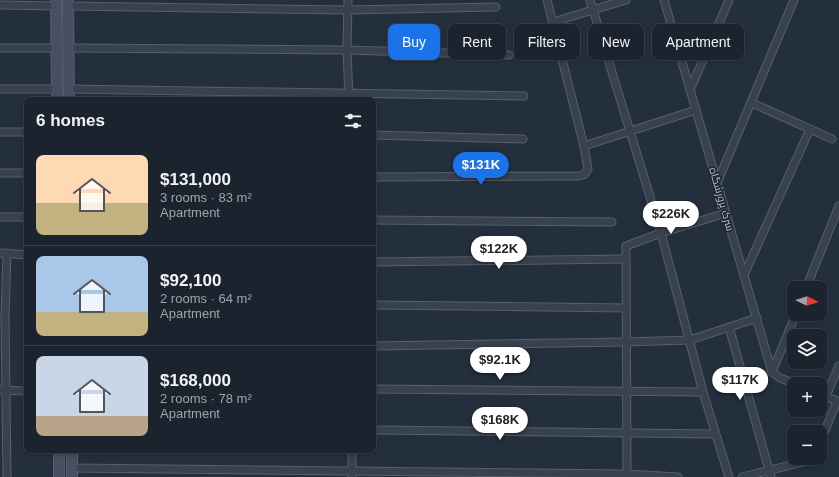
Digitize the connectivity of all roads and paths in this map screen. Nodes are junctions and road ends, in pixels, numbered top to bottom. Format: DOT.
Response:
graph roads {
  1 [pos="348,0"];
  2 [pos="547,0"];
  3 [pos="590,0"];
  4 [pos="626,0"];
  5 [pos="664,0"];
  6 [pos="729,0"];
  7 [pos="794,0"];
  8 [pos="56,3"];
  9 [pos="68,3"];
  10 [pos="0,5"];
  11 [pos="496,7"];
  12 [pos="348,10"];
  13 [pos="594,10"];
  14 [pos="553,22"];
  15 [pos="0,48"];
  16 [pos="56,48"];
  17 [pos="69,48"];
  18 [pos="347,50"];
  19 [pos="509,55"];
  20 [pos="0,89"];
  21 [pos="57,89"];
  22 [pos="69,89"];
  23 [pos="690,90"];
  24 [pos="524,96"];
  25 [pos="57,97"];
  26 [pos="69,97"];
  27 [pos="348,97"];
  28 [pos="752,103"];
  29 [pos="696,110"];
  30 [pos="810,129"];
  31 [pos="630,131"];
  32 [pos="0,132"];
  33 [pos="24,132"];
  34 [pos="376,135"];
  35 [pos="523,139"];
  36 [pos="832,139"];
  37 [pos="584,146"];
  38 [pos="0,173"];
  39 [pos="24,173"];
  40 [pos="376,177"];
  41 [pos="717,183"];
  42 [pos="839,206"];
  43 [pos="726,213"];
  44 [pos="0,217"];
  45 [pos="24,217"];
  46 [pos="376,220"];
  47 [pos="612,222"];
  48 [pos="661,233"];
  49 [pos="3,253"];
  50 [pos="24,255"];
  51 [pos="625,259"];
  52 [pos="376,262"];
  53 [pos="3,271"];
  54 [pos="744,274"];
  55 [pos="809,281"];
  56 [pos="376,305"];
  57 [pos="626,308"];
  58 [pos="2,316"];
  59 [pos="756,318"];
  60 [pos="793,321"];
  61 [pos="729,327"];
  62 [pos="690,340"];
  63 [pos="626,342"];
  64 [pos="376,346"];
  65 [pos="3,352"];
  66 [pos="839,366"];
  67 [pos="772,372"];
  68 [pos="787,381"];
  69 [pos="827,388"];
  70 [pos="376,389"];
  71 [pos="3,390"];
  72 [pos="24,391"];
  73 [pos="627,391"];
  74 [pos="703,392"];
  75 [pos="827,397"];
  76 [pos="838,402"];
  77 [pos="4,427"];
  78 [pos="827,427"];
  79 [pos="376,430"];
  80 [pos="627,434"];
  81 [pos="715,434"];
  82 [pos="59,453"];
  83 [pos="72,453"];
  84 [pos="352,453"];
  85 [pos="4,459"];
  86 [pos="790,465"];
  87 [pos="769,470"];
  88 [pos="72,472"];
  89 [pos="352,474"];
  90 [pos="627,475"];
  91 [pos="8,477"];
  92 [pos="59,477"];
  93 [pos="678,477"];
  94 [pos="729,477"];
  95 [pos="742,477"];
  96 [pos="771,477"];
  1 -- 12 [label="street"];
  2 -- 14 [label="street"];
  3 -- 13 [label="street"];
  4 -- 13 [label="street"];
  5 -- 23 [label="street, سرک پرورشگاه"];
  6 -- 23 [label="street"];
  7 -- 28 [label="street"];
  8 -- 10 [label="street"];
  8 -- 16 [label="street"];
  9 -- 12 [label="street"];
  9 -- 17 [label="street"];
  11 -- 12 [label="street"];
  12 -- 18 [label="street"];
  13 -- 14 [label="street"];
  13 -- 31 [label="street"];
  14 -- 37 [label="street"];
  15 -- 16 [label="street"];
  16 -- 21 [label="street"];
  17 -- 18 [label="street"];
  17 -- 22 [label="street"];
  18 -- 19 [label="street"];
  18 -- 27 [label="street"];
  20 -- 21 [label="street"];
  21 -- 25 [label="street"];
  22 -- 26 [label="street"];
  22 -- 27 [label="street"];
  23 -- 29 [label="street, سرک پرورشگاه"];
  24 -- 27 [label="street"];
  28 -- 30 [label="street"];
  28 -- 41 [label="street"];
  29 -- 31 [label="street"];
  29 -- 41 [label="street, سرک پرورشگاه"];
  30 -- 36 [label="street"];
  30 -- 54 [label="street"];
  31 -- 37 [label="street"];
  31 -- 48 [label="street"];
  32 -- 33 [label="street"];
  34 -- 35 [label="street"];
  37 -- 40 [label="street"];
  38 -- 39 [label="street"];
  41 -- 43 [label="street, سرک پرورشگاه"];
  42 -- 55 [label="street"];
  43 -- 48 [label="street"];
  43 -- 54 [label="street, سرک پرورشگاه"];
  44 -- 45 [label="street"];
  46 -- 47 [label="street"];
  48 -- 51 [label="street"];
  48 -- 62 [label="street"];
  49 -- 50 [label="street"];
  49 -- 53 [label="street"];
  51 -- 52 [label="street"];
  51 -- 57 [label="street"];
  53 -- 58 [label="street"];
  54 -- 59 [label="street, سرک پرورشگاه"];
  56 -- 57 [label="street"];
  57 -- 63 [label="street"];
  58 -- 65 [label="street"];
  59 -- 61 [label="street"];
  59 -- 67 [label="street, سرک پرورشگاه"];
  60 -- 67 [label="street"];
  61 -- 62 [label="street"];
  61 -- 87 [label="street"];
  62 -- 63 [label="street"];
  62 -- 74 [label="street"];
  63 -- 64 [label="street"];
  63 -- 73 [label="street"];
  65 -- 71 [label="street"];
  66 -- 69 [label="street"];
  67 -- 68 [label="street"];
  70 -- 73 [label="street"];
  71 -- 72 [label="street"];
  71 -- 77 [label="street"];
  73 -- 74 [label="street"];
  73 -- 80 [label="street"];
  74 -- 81 [label="street"];
  75 -- 76 [label="street"];
  76 -- 78 [label="street"];
  77 -- 85 [label="street"];
  79 -- 80 [label="street"];
  80 -- 81 [label="street"];
  80 -- 90 [label="street"];
  81 -- 94 [label="street"];
  82 -- 92 [label="street"];
  83 -- 88 [label="street"];
  84 -- 89 [label="street"];
  85 -- 91 [label="street"];
  86 -- 87 [label="street"];
  87 -- 95 [label="street"];
  87 -- 96 [label="street"];
  88 -- 89 [label="street"];
  89 -- 90 [label="street"];
  90 -- 93 [label="street"];
}
